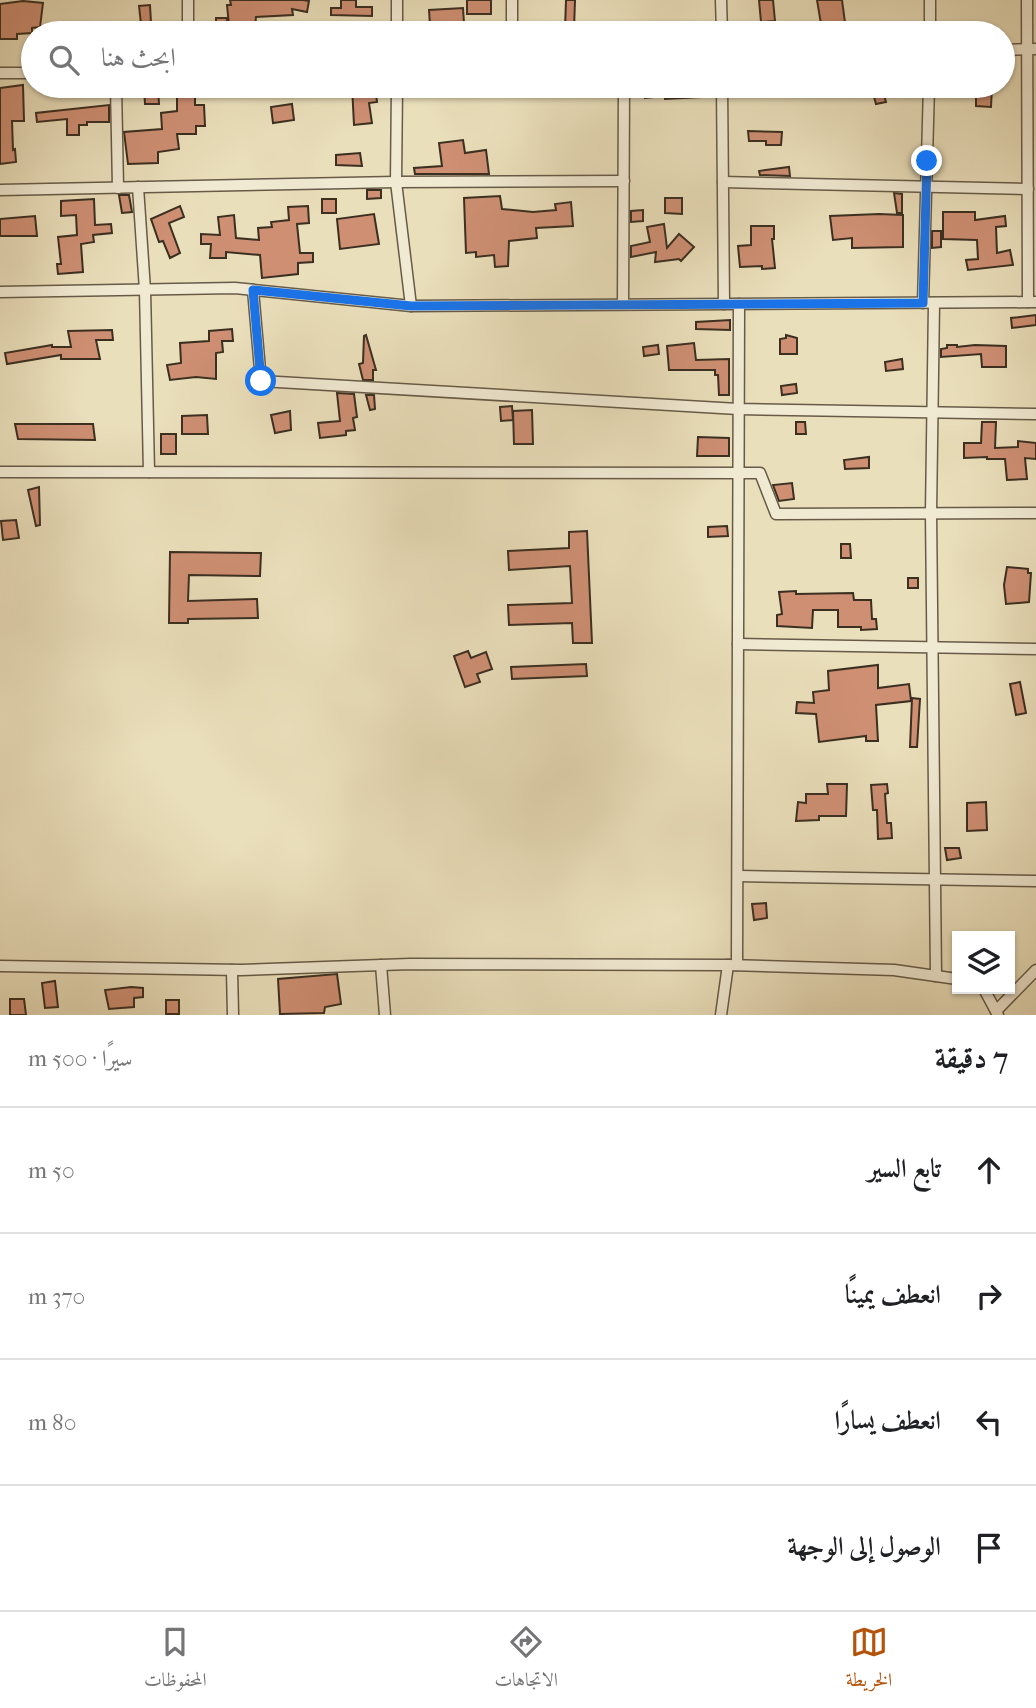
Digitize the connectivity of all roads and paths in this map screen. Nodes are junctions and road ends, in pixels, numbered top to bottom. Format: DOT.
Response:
graph roads {
  1 [pos="188,0"];
  2 [pos="397,0"];
  3 [pos="512,0"];
  4 [pos="722,0"];
  5 [pos="930,0"];
  6 [pos="1027,0"];
  7 [pos="188,21"];
  8 [pos="397,21"];
  9 [pos="512,21"];
  10 [pos="722,21"];
  11 [pos="930,21"];
  12 [pos="1031,49"];
  13 [pos="21,73"];
  14 [pos="0,74"];
  15 [pos="117,98"];
  16 [pos="397,98"];
  17 [pos="624,98"];
  18 [pos="722,98"];
  19 [pos="929,98"];
  20 [pos="624,181"];
  21 [pos="396,182"];
  22 [pos="723,182"];
  23 [pos="118,187"];
  24 [pos="138,187"];
  25 [pos="926,187"];
  26 [pos="1028,188"];
  27 [pos="0,190"];
  28 [pos="145,290"];
  29 [pos="253,290"];
  30 [pos="0,292"];
  31 [pos="1032,302"];
  32 [pos="928,303"];
  33 [pos="622,304"];
  34 [pos="724,304"];
  35 [pos="739,304"];
  36 [pos="411,306"];
  37 [pos="738,409"];
  38 [pos="932,412"];
  39 [pos="1036,414"];
  40 [pos="0,472"];
  41 [pos="149,472"];
  42 [pos="738,473"];
  43 [pos="930,513"];
  44 [pos="1036,513"];
  45 [pos="738,644"];
  46 [pos="932,647"];
  47 [pos="1036,649"];
  48 [pos="738,876"];
  49 [pos="935,879"];
  50 [pos="1036,881"];
  51 [pos="381,965"];
  52 [pos="733,965"];
  53 [pos="0,966"];
  54 [pos="232,970"];
  55 [pos="1036,970"];
  56 [pos="936,976"];
  57 [pos="952,978"];
  58 [pos="987,994"];
  59 [pos="997,1013"];
  60 [pos="233,1015"];
  61 [pos="385,1015"];
  62 [pos="721,1015"];
  1 -- 7 [label="street"];
  2 -- 8 [label="street"];
  3 -- 9 [label="street"];
  4 -- 10 [label="street"];
  5 -- 11 [label="street"];
  6 -- 12 [label="street"];
  12 -- 26 [label="street"];
  13 -- 14 [label="street"];
  15 -- 23 [label="street"];
  16 -- 21 [label="street"];
  17 -- 20 [label="street"];
  18 -- 22 [label="street"];
  19 -- 25 [label="street"];
  20 -- 21 [label="street"];
  20 -- 33 [label="street"];
  21 -- 24 [label="street"];
  21 -- 36 [label="street"];
  22 -- 25 [label="street"];
  22 -- 34 [label="street"];
  23 -- 24 [label="street"];
  23 -- 27 [label="street"];
  24 -- 28 [label="street"];
  25 -- 26 [label="street"];
  25 -- 32 [label="street"];
  26 -- 31 [label="street"];
  28 -- 29 [label="street"];
  28 -- 30 [label="street"];
  28 -- 41 [label="street"];
  29 -- 36 [label="street"];
  29 -- 37 [label="street"];
  31 -- 32 [label="street"];
  32 -- 35 [label="street"];
  32 -- 38 [label="street"];
  33 -- 34 [label="street"];
  33 -- 36 [label="street"];
  34 -- 35 [label="street"];
  35 -- 37 [label="street"];
  37 -- 38 [label="street"];
  37 -- 42 [label="street"];
  38 -- 39 [label="street"];
  38 -- 43 [label="street"];
  40 -- 41 [label="street"];
  41 -- 42 [label="street"];
  42 -- 43 [label="street"];
  42 -- 45 [label="street"];
  43 -- 44 [label="street"];
  43 -- 46 [label="street"];
  45 -- 46 [label="street"];
  45 -- 48 [label="street"];
  46 -- 47 [label="street"];
  46 -- 49 [label="street"];
  48 -- 49 [label="street"];
  48 -- 52 [label="street"];
  49 -- 50 [label="street"];
  49 -- 56 [label="street"];
  51 -- 52 [label="street"];
  51 -- 54 [label="street"];
  51 -- 61 [label="street"];
  52 -- 56 [label="street"];
  52 -- 62 [label="street"];
  53 -- 54 [label="street"];
  54 -- 60 [label="street"];
  55 -- 59 [label="street"];
  56 -- 57 [label="street"];
  58 -- 59 [label="street"];
}
